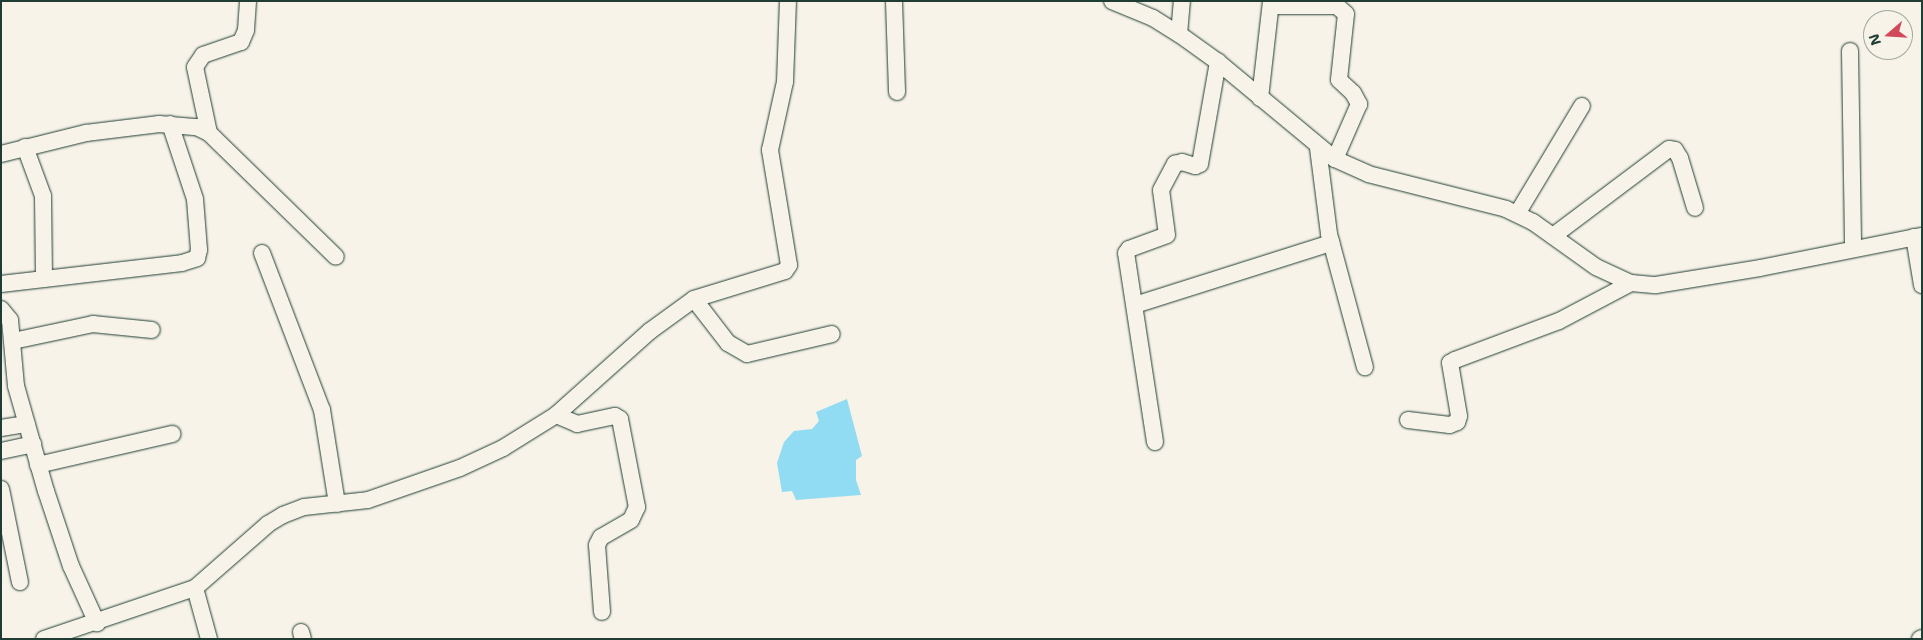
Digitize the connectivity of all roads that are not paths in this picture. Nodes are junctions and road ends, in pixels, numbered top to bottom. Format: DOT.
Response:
graph roads {
  1 [pos="248,1"];
  2 [pos="788,1"];
  3 [pos="894,1"];
  4 [pos="1112,1"];
  5 [pos="1182,1"];
  6 [pos="1271,4"];
  7 [pos="1179,34"];
  8 [pos="1850,51"];
  9 [pos="1218,62"];
  10 [pos="897,92"];
  11 [pos="1260,98"];
  12 [pos="1582,106"];
  13 [pos="170,124"];
  14 [pos="208,133"];
  15 [pos="25,147"];
  16 [pos="1318,148"];
  17 [pos="1,154"];
  18 [pos="1335,159"];
  19 [pos="1695,208"];
  20 [pos="1517,214"];
  21 [pos="1553,236"];
  22 [pos="1918,236"];
  23 [pos="1331,243"];
  24 [pos="1853,248"];
  25 [pos="262,253"];
  26 [pos="336,257"];
  27 [pos="44,279"];
  28 [pos="1631,283"];
  29 [pos="1,284"];
  30 [pos="1922,285"];
  31 [pos="694,299"];
  32 [pos="1135,305"];
  33 [pos="1,309"];
  34 [pos="152,330"];
  35 [pos="832,334"];
  36 [pos="13,340"];
  37 [pos="1365,367"];
  38 [pos="556,415"];
  39 [pos="1408,420"];
  40 [pos="27,424"];
  41 [pos="1,428"];
  42 [pos="172,434"];
  43 [pos="1155,442"];
  44 [pos="33,444"];
  45 [pos="1,452"];
  46 [pos="38,465"];
  47 [pos="1,489"];
  48 [pos="338,504"];
  49 [pos="20,582"];
  50 [pos="195,588"];
  51 [pos="602,612"];
  52 [pos="97,623"];
  53 [pos="44,639"];
  54 [pos="209,639"];
  1 -- 14 [label="street"];
  2 -- 31 [label="street"];
  3 -- 10 [label="street"];
  4 -- 7 [label="street"];
  5 -- 7 [label="street"];
  6 -- 11 [label="street"];
  6 -- 18 [label="street"];
  7 -- 9 [label="street"];
  8 -- 24 [label="street"];
  9 -- 11 [label="street"];
  9 -- 32 [label="street"];
  11 -- 16 [label="street"];
  12 -- 20 [label="street"];
  13 -- 14 [label="street"];
  13 -- 15 [label="street"];
  13 -- 27 [label="street"];
  14 -- 26 [label="street"];
  15 -- 17 [label="street"];
  15 -- 27 [label="street"];
  16 -- 18 [label="street"];
  16 -- 23 [label="street"];
  18 -- 20 [label="street"];
  19 -- 21 [label="street"];
  20 -- 21 [label="street"];
  21 -- 28 [label="street"];
  22 -- 24 [label="street"];
  22 -- 30 [label="street"];
  23 -- 32 [label="street"];
  23 -- 37 [label="street"];
  24 -- 28 [label="street"];
  25 -- 48 [label="street"];
  27 -- 29 [label="street"];
  28 -- 39 [label="street"];
  31 -- 35 [label="street"];
  31 -- 38 [label="street"];
  32 -- 43 [label="street"];
  33 -- 36 [label="street"];
  34 -- 36 [label="street"];
  36 -- 40 [label="street"];
  38 -- 48 [label="street"];
  38 -- 51 [label="street"];
  40 -- 41 [label="street"];
  40 -- 44 [label="street"];
  42 -- 46 [label="street"];
  44 -- 45 [label="street"];
  44 -- 46 [label="street"];
  46 -- 52 [label="street"];
  47 -- 49 [label="street"];
  48 -- 50 [label="street"];
  50 -- 52 [label="street"];
  50 -- 54 [label="street"];
  52 -- 53 [label="street"];
}
